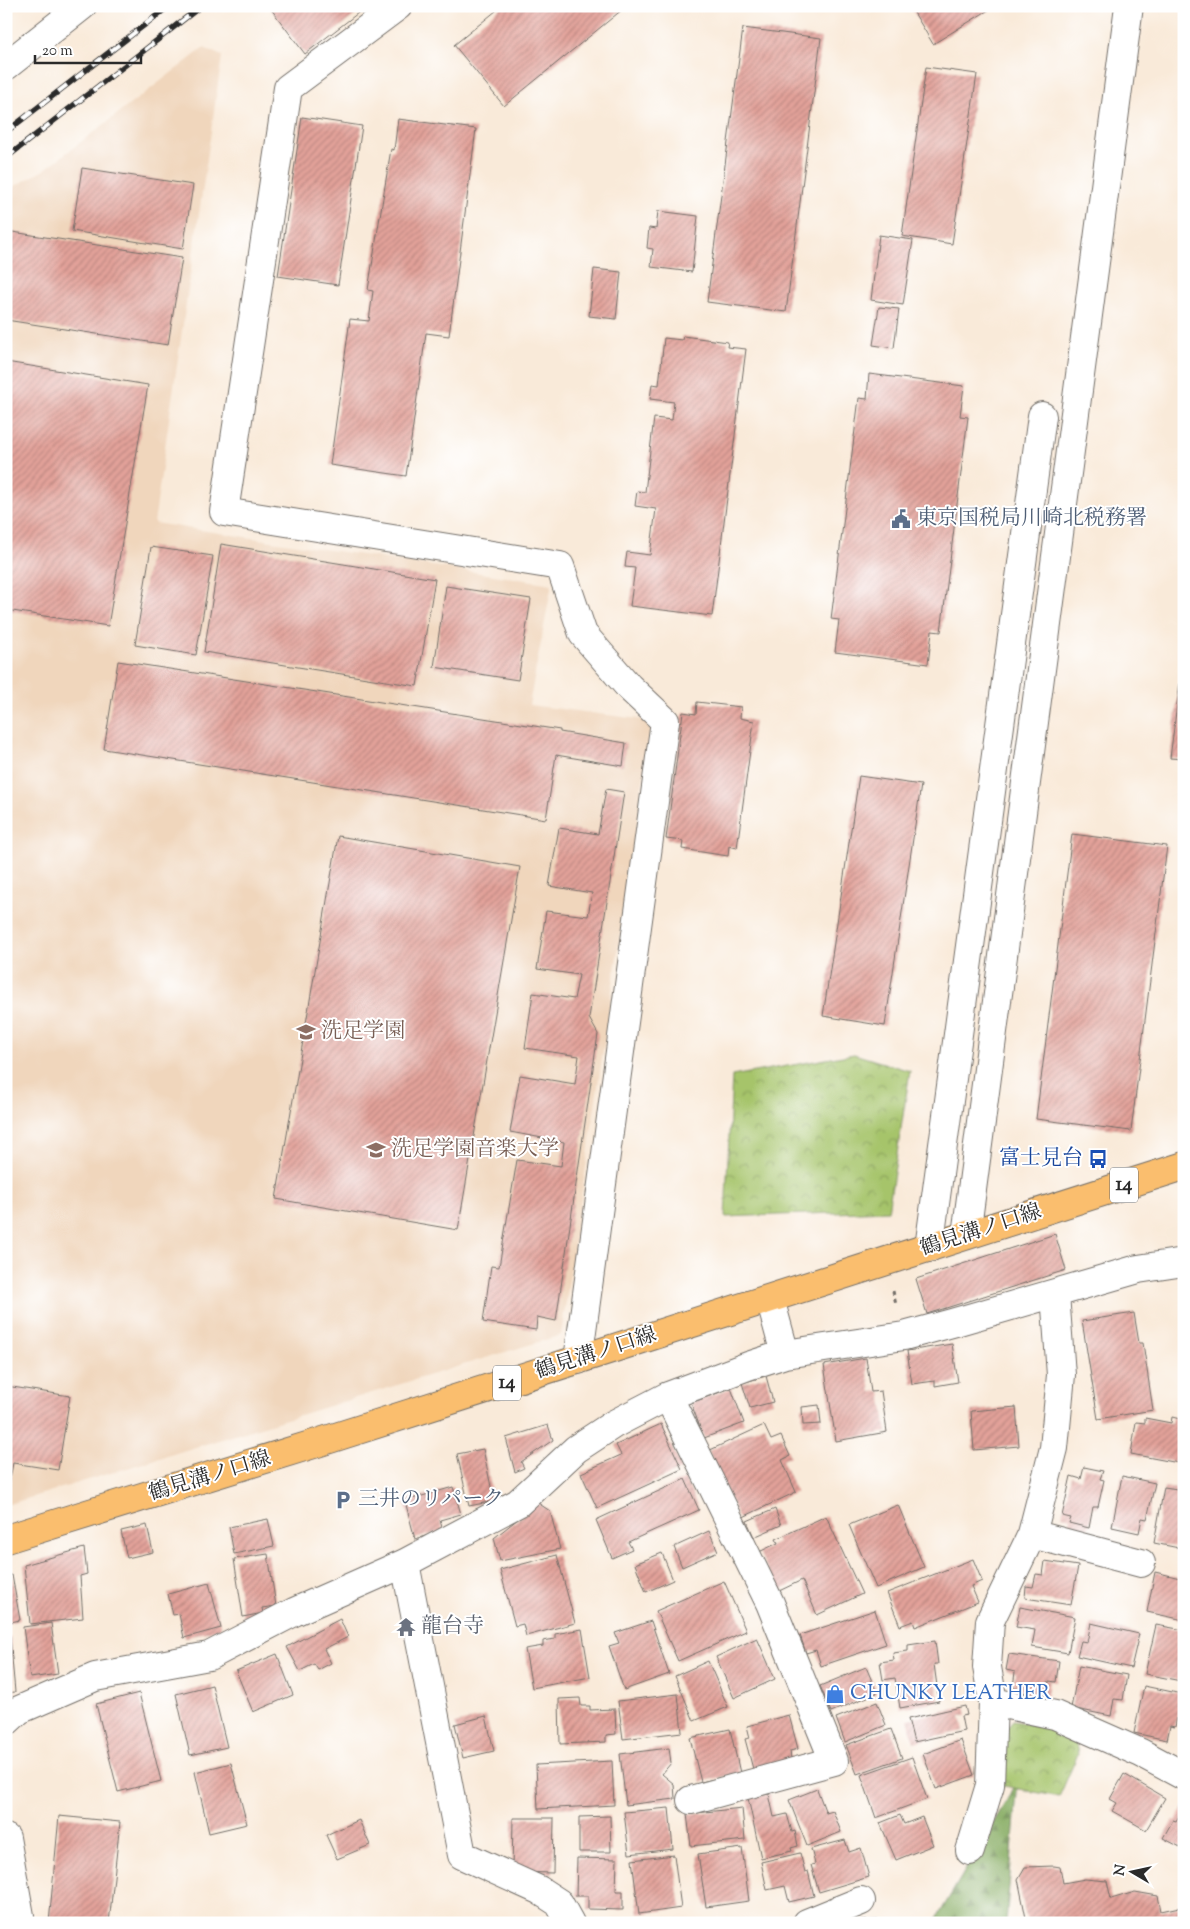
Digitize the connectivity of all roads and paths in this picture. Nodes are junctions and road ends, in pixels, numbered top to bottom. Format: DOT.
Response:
graph roads {
  1 [pos="82,6"];
  2 [pos="398,6"];
  3 [pos="1129,6"];
  4 [pos="6,66"];
  5 [pos="1042,416"];
  6 [pos="1184,1166"];
  7 [pos="966,1235"];
  8 [pos="928,1248"];
  9 [pos="886,1262"];
  10 [pos="1184,1262"];
  11 [pos="1055,1294"];
  12 [pos="770,1299"];
  13 [pos="904,1336"];
  14 [pos="785,1354"];
  15 [pos="578,1360"];
  16 [pos="668,1396"];
  17 [pos="1032,1534"];
  18 [pos="6,1539"];
  19 [pos="406,1563"];
  20 [pos="1141,1563"];
  21 [pos="993,1702"];
  22 [pos="6,1722"];
  23 [pos="1184,1776"];
  24 [pos="691,1800"];
  25 [pos="6,1838"];
  26 [pos="970,1851"];
  27 [pos="861,1901"];
  28 [pos="19,1923"];
  29 [pos="570,1923"];
  30 [pos="807,1923"];
  1 -- 4 [label="street"];
  2 -- 15 [label="street"];
  3 -- 7 [label="street"];
  5 -- 8 [label="street"];
  6 -- 7 [label="main road, 鶴見溝ノ口線 / 14"];
  7 -- 8 [label="main road, 鶴見溝ノ口線 / 14"];
  8 -- 9 [label="main road, 鶴見溝ノ口線 / 14"];
  9 -- 12 [label="main road, 鶴見溝ノ口線 / 14"];
  9 -- 13 [label="path"];
  10 -- 11 [label="street"];
  11 -- 13 [label="street"];
  11 -- 17 [label="street"];
  12 -- 14 [label="street"];
  12 -- 15 [label="main road, 鶴見溝ノ口線 / 14"];
  13 -- 14 [label="street"];
  14 -- 16 [label="street"];
  15 -- 18 [label="main road, 鶴見溝ノ口線 / 14"];
  16 -- 19 [label="street"];
  16 -- 24 [label="street"];
  17 -- 20 [label="street"];
  17 -- 21 [label="street"];
  19 -- 22 [label="street"];
  19 -- 29 [label="street"];
  21 -- 23 [label="street"];
  21 -- 26 [label="street"];
  25 -- 28 [label="street"];
  27 -- 30 [label="street"];
}
